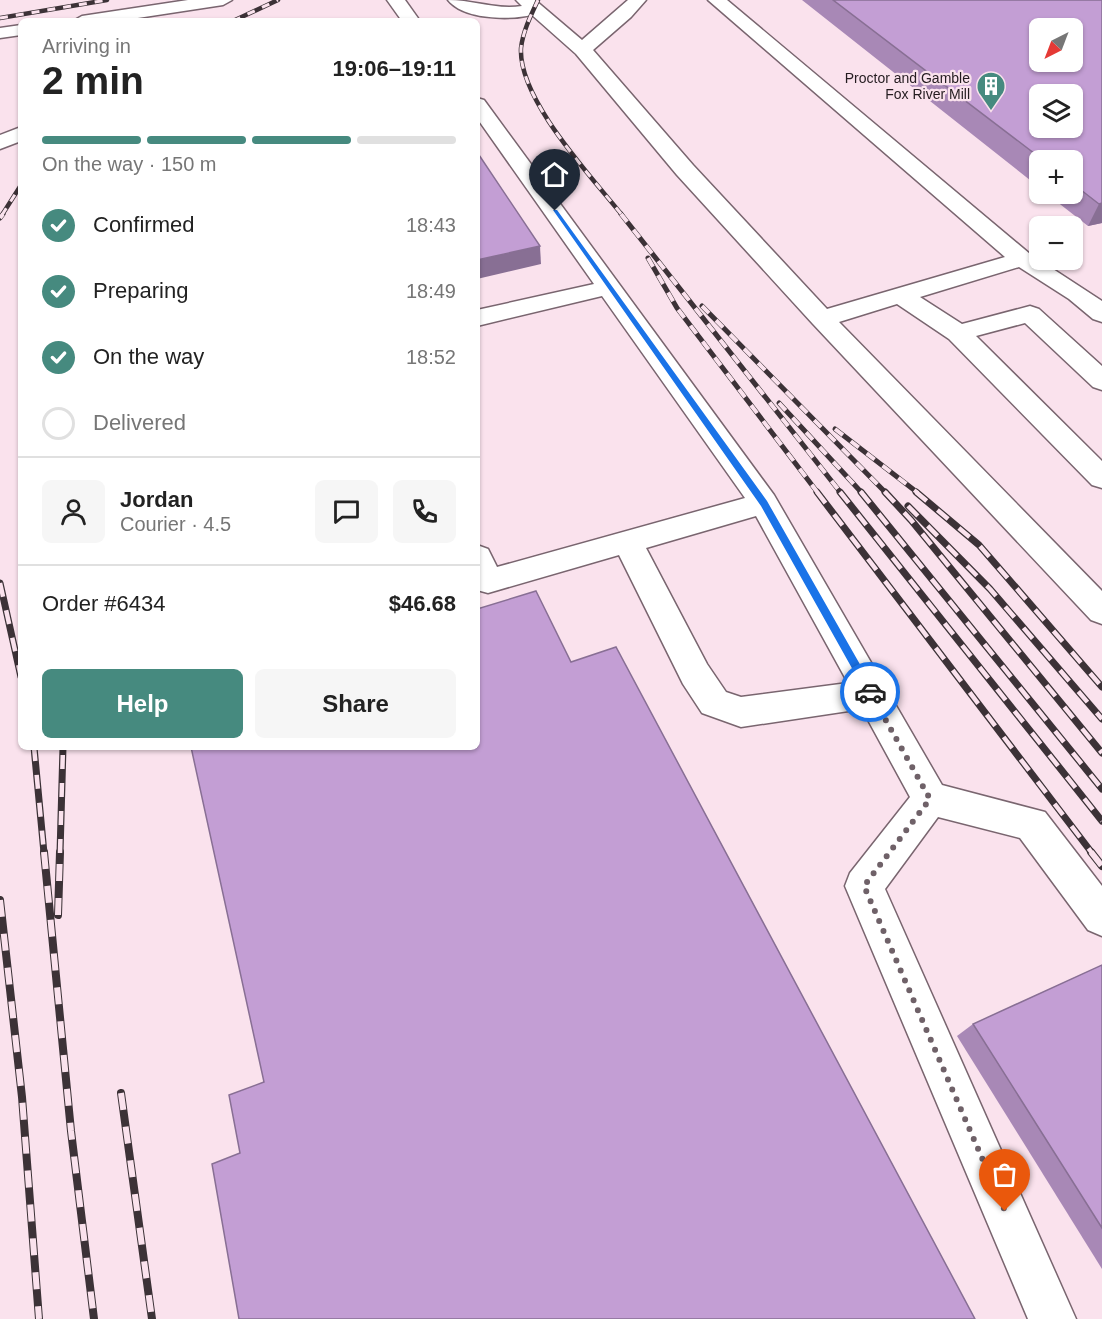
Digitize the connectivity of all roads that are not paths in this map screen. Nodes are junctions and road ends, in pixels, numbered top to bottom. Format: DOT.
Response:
graph roads {
  1 [pos="224,0"];
  2 [pos="396,0"];
  3 [pos="457,0"];
  4 [pos="637,0"];
  5 [pos="717,0"];
  6 [pos="529,4"];
  7 [pos="102,18"];
  8 [pos="409,18"];
  9 [pos="18,30"];
  10 [pos="0,33"];
  11 [pos="583,50"];
  12 [pos="480,108"];
  13 [pos="18,134"];
  14 [pos="0,143"];
  15 [pos="1022,259"];
  16 [pos="610,287"];
  17 [pos="899,295"];
  18 [pos="1102,314"];
  19 [pos="480,317"];
  20 [pos="822,319"];
  21 [pos="958,333"];
  22 [pos="1102,381"];
  23 [pos="1102,478"];
  24 [pos="764,504"];
  25 [pos="628,542"];
  26 [pos="480,564"];
  27 [pos="1102,611"];
  28 [pos="872,694"];
  29 [pos="930,799"];
  30 [pos="1102,917"];
  31 [pos="1052,1319"];
  1 -- 7 [label="street"];
  2 -- 8 [label="street"];
  3 -- 6 [label="street"];
  4 -- 11 [label="street"];
  5 -- 15 [label="street"];
  6 -- 11 [label="street"];
  9 -- 10 [label="street"];
  11 -- 20 [label="street"];
  12 -- 16 [label="street"];
  13 -- 14 [label="street"];
  15 -- 17 [label="street"];
  15 -- 18 [label="street"];
  16 -- 19 [label="street"];
  16 -- 24 [label="street"];
  17 -- 20 [label="street"];
  17 -- 21 [label="street"];
  20 -- 27 [label="street"];
  21 -- 22 [label="street"];
  21 -- 23 [label="street"];
  24 -- 25 [label="street"];
  24 -- 28 [label="street"];
  25 -- 26 [label="street"];
  25 -- 28 [label="street"];
  28 -- 29 [label="street"];
  29 -- 30 [label="street"];
  29 -- 31 [label="street"];
}
